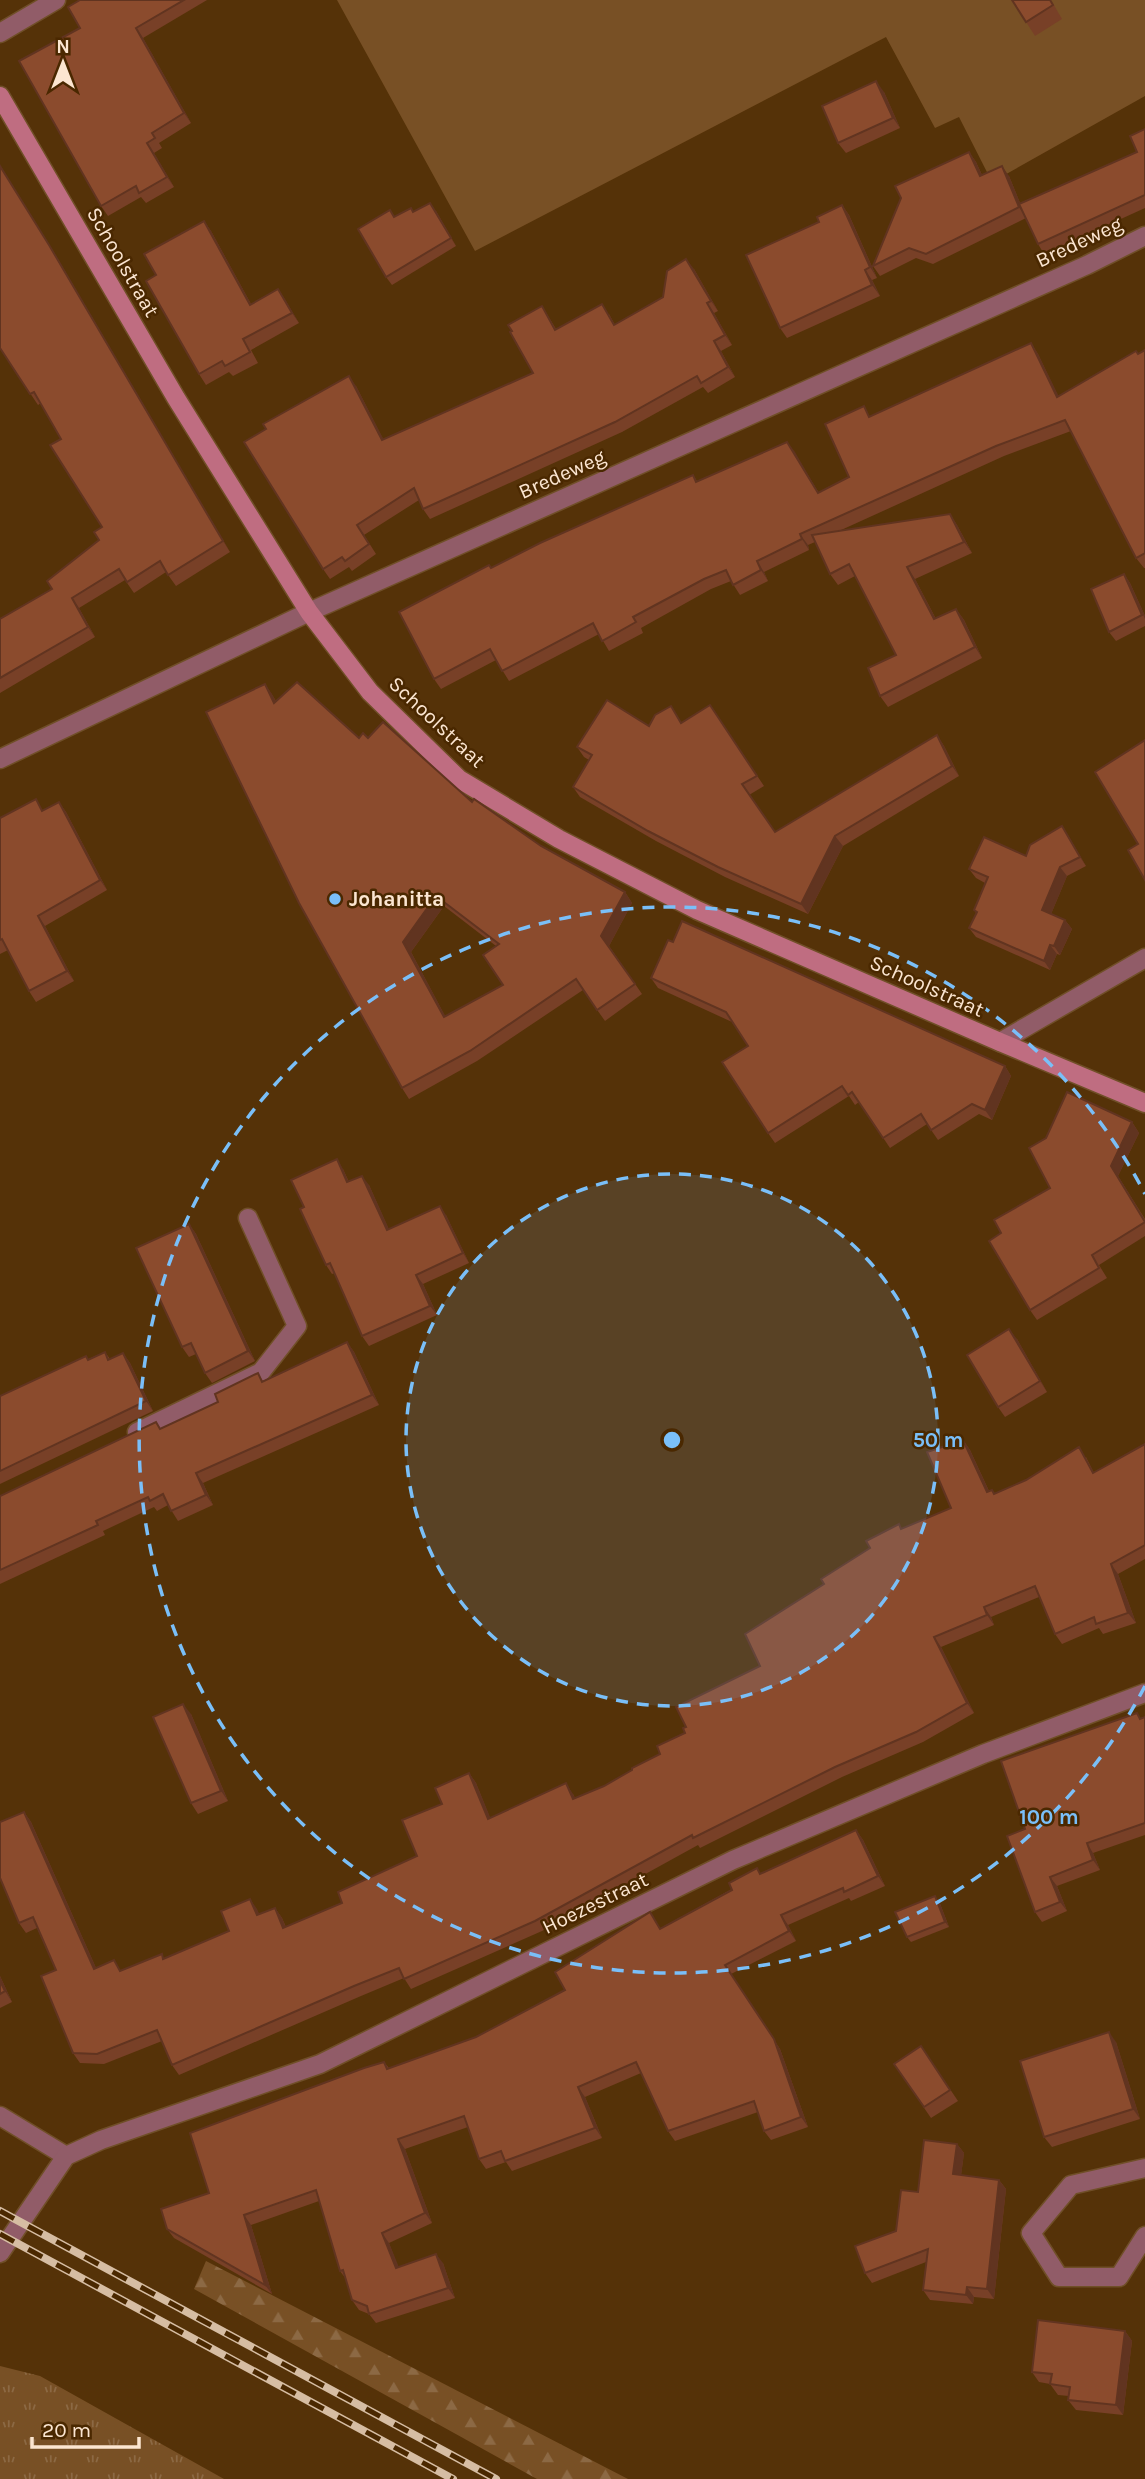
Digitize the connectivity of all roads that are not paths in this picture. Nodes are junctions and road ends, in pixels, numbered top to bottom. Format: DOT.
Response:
graph roads {
  1 [pos="55,0"];
  2 [pos="0,33"];
  3 [pos="0,96"];
  4 [pos="1145,236"];
  5 [pos="309,612"];
  6 [pos="0,759"];
  7 [pos="1145,958"];
  8 [pos="1000,1042"];
  9 [pos="1145,1102"];
  10 [pos="248,1218"];
  11 [pos="124,1438"];
  12 [pos="1145,1693"];
  13 [pos="0,2116"];
  14 [pos="66,2156"];
  15 [pos="1145,2168"];
  16 [pos="1145,2236"];
  17 [pos="0,2253"];
  1 -- 2 [label="street"];
  3 -- 5 [label="street, Schoolstraat"];
  4 -- 5 [label="street, Bredeweg"];
  5 -- 6 [label="street, Bredeweg"];
  5 -- 8 [label="street, Schoolstraat"];
  7 -- 8 [label="street"];
  8 -- 9 [label="street, Schoolstraat"];
  10 -- 11 [label="street"];
  12 -- 14 [label="street, Hoezestraat"];
  13 -- 14 [label="street"];
  14 -- 17 [label="street"];
  15 -- 16 [label="street"];
}
